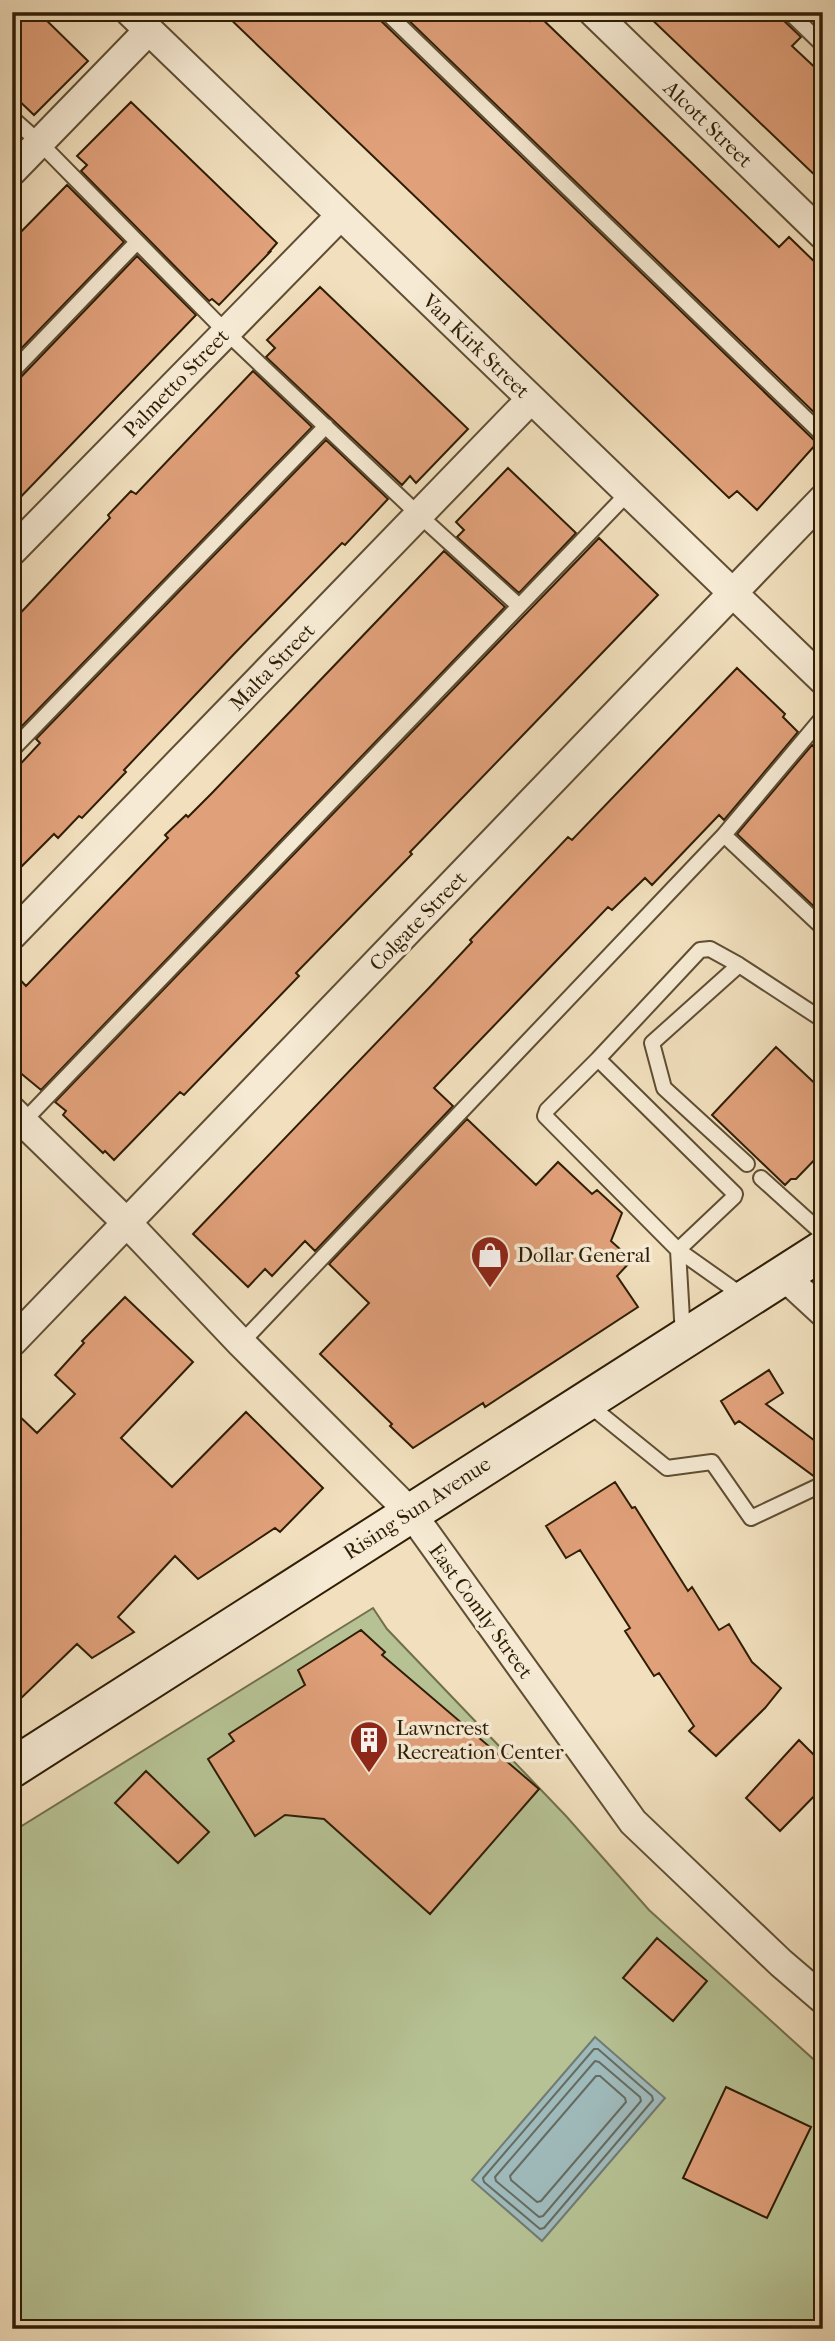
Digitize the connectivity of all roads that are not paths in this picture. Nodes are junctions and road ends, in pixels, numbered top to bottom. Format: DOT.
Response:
graph roads {
  1 [pos="386,12"];
  2 [pos="593,12"];
  3 [pos="789,12"];
  4 [pos="139,21"];
  5 [pos="823,45"];
  6 [pos="12,118"];
  7 [pos="40,143"];
  8 [pos="12,171"];
  9 [pos="340,216"];
  10 [pos="823,235"];
  11 [pos="137,242"];
  12 [pos="226,332"];
  13 [pos="12,372"];
  14 [pos="531,399"];
  15 [pos="326,426"];
  16 [pos="823,435"];
  17 [pos="628,493"];
  18 [pos="823,499"];
  19 [pos="419,515"];
  20 [pos="12,551"];
  21 [pos="733,594"];
  22 [pos="519,606"];
  23 [pos="823,680"];
  24 [pos="823,718"];
  25 [pos="12,750"];
  26 [pos="724,835"];
  27 [pos="823,928"];
  28 [pos="12,936"];
  29 [pos="738,965"];
  30 [pos="823,1020"];
  31 [pos="598,1059"];
  32 [pos="18,1116"];
  33 [pos="747,1164"];
  34 [pos="761,1178"];
  35 [pos="127,1223"];
  36 [pos="823,1234"];
  37 [pos="678,1250"];
  38 [pos="823,1250"];
  39 [pos="784,1276"];
  40 [pos="747,1299"];
  41 [pos="823,1312"];
  42 [pos="683,1339"];
  43 [pos="12,1342"];
  44 [pos="241,1343"];
  45 [pos="585,1401"];
  46 [pos="823,1484"];
  47 [pos="411,1513"];
  48 [pos="12,1768"];
  49 [pos="823,1999"];
  1 -- 16 [label="lane"];
  2 -- 10 [label="street, Alcott Street"];
  3 -- 5 [label="lane"];
  4 -- 7 [label="street"];
  4 -- 9 [label="street, Van Kirk Street"];
  6 -- 7 [label="lane"];
  7 -- 8 [label="street"];
  7 -- 11 [label="lane"];
  9 -- 12 [label="street, Palmetto Street"];
  9 -- 14 [label="street, Van Kirk Street"];
  11 -- 12 [label="lane"];
  11 -- 13 [label="lane"];
  12 -- 15 [label="lane"];
  12 -- 20 [label="street, Palmetto Street"];
  14 -- 17 [label="street, Van Kirk Street"];
  14 -- 19 [label="street, Malta Street"];
  15 -- 19 [label="lane"];
  15 -- 25 [label="lane"];
  17 -- 21 [label="street, Van Kirk Street"];
  17 -- 22 [label="lane"];
  18 -- 21 [label="street, Colgate Street"];
  19 -- 22 [label="lane"];
  19 -- 28 [label="street, Malta Street"];
  21 -- 23 [label="street, Van Kirk Street"];
  21 -- 35 [label="street, Colgate Street"];
  22 -- 32 [label="lane"];
  24 -- 26 [label="lane"];
  26 -- 27 [label="lane"];
  26 -- 44 [label="lane"];
  29 -- 30 [label="lane"];
  29 -- 31 [label="lane"];
  29 -- 33 [label="lane"];
  31 -- 37 [label="lane"];
  31 -- 37 [label="lane"];
  32 -- 35 [label="street, East Comly Street"];
  34 -- 36 [label="lane"];
  35 -- 43 [label="street, Colgate Street"];
  35 -- 44 [label="street, East Comly Street"];
  37 -- 40 [label="lane"];
  37 -- 42 [label="lane"];
  38 -- 39 [label="main road, Rising Sun Avenue"];
  39 -- 40 [label="main road, Rising Sun Avenue"];
  39 -- 41 [label="street"];
  40 -- 42 [label="main road, Rising Sun Avenue"];
  42 -- 45 [label="main road, Rising Sun Avenue"];
  44 -- 47 [label="street, East Comly Street"];
  45 -- 46 [label="lane"];
  45 -- 47 [label="main road, Rising Sun Avenue"];
  47 -- 48 [label="main road, Rising Sun Avenue"];
  47 -- 49 [label="street, East Comly Street"];
}
